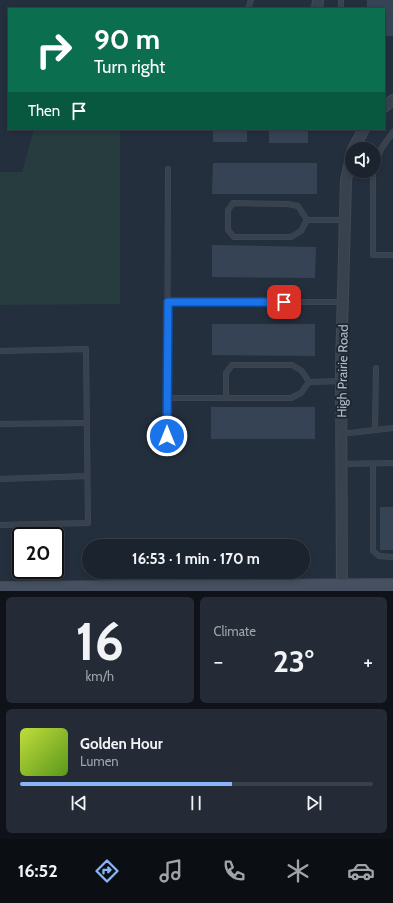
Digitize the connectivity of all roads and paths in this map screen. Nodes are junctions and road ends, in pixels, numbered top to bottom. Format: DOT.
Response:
graph roads {
  1 [pos="393,100"];
  2 [pos="385,106"];
  3 [pos="363,130"];
  4 [pos="393,132"];
  5 [pos="357,142"];
  6 [pos="381,148"];
  7 [pos="168,169"];
  8 [pos="347,178"];
  9 [pos="374,178"];
  10 [pos="307,220"];
  11 [pos="345,220"];
  12 [pos="393,255"];
  13 [pos="168,302"];
  14 [pos="343,302"];
  15 [pos="0,351"];
  16 [pos="376,368"];
  17 [pos="341,381"];
  18 [pos="309,382"];
  19 [pos="167,398"];
  20 [pos="226,398"];
  21 [pos="87,423"];
  22 [pos="0,424"];
  23 [pos="393,428"];
  24 [pos="375,430"];
  25 [pos="341,434"];
  26 [pos="167,436"];
  27 [pos="393,463"];
  28 [pos="342,464"];
  29 [pos="373,464"];
  30 [pos="87,476"];
  31 [pos="0,479"];
  32 [pos="0,525"];
  33 [pos="393,557"];
  34 [pos="393,586"];
  35 [pos="0,589"];
  36 [pos="342,589"];
  1 -- 2 [label="street"];
  3 -- 5 [label="street, High Prairie Road"];
  4 -- 6 [label="lane"];
  7 -- 13 [label="lane"];
  8 -- 11 [label="street, High Prairie Road"];
  9 -- 12 [label="lane"];
  10 -- 10 [label="lane"];
  10 -- 11 [label="lane"];
  11 -- 14 [label="street, High Prairie Road"];
  13 -- 14 [label="lane"];
  13 -- 19 [label="lane"];
  14 -- 17 [label="street, High Prairie Road"];
  15 -- 21 [label="lane"];
  16 -- 24 [label="lane"];
  17 -- 18 [label="lane"];
  17 -- 25 [label="street, High Prairie Road"];
  18 -- 20 [label="lane"];
  18 -- 20 [label="lane"];
  19 -- 20 [label="lane"];
  19 -- 26 [label="lane"];
  21 -- 22 [label="lane"];
  21 -- 30 [label="lane"];
  23 -- 24 [label="lane"];
  24 -- 25 [label="lane"];
  25 -- 28 [label="street, High Prairie Road"];
  27 -- 29 [label="lane"];
  28 -- 29 [label="lane"];
  28 -- 36 [label="street, High Prairie Road"];
  29 -- 33 [label="lane"];
  30 -- 31 [label="lane"];
  30 -- 32 [label="lane"];
  34 -- 36 [label="main road"];
  35 -- 36 [label="main road"];
}
